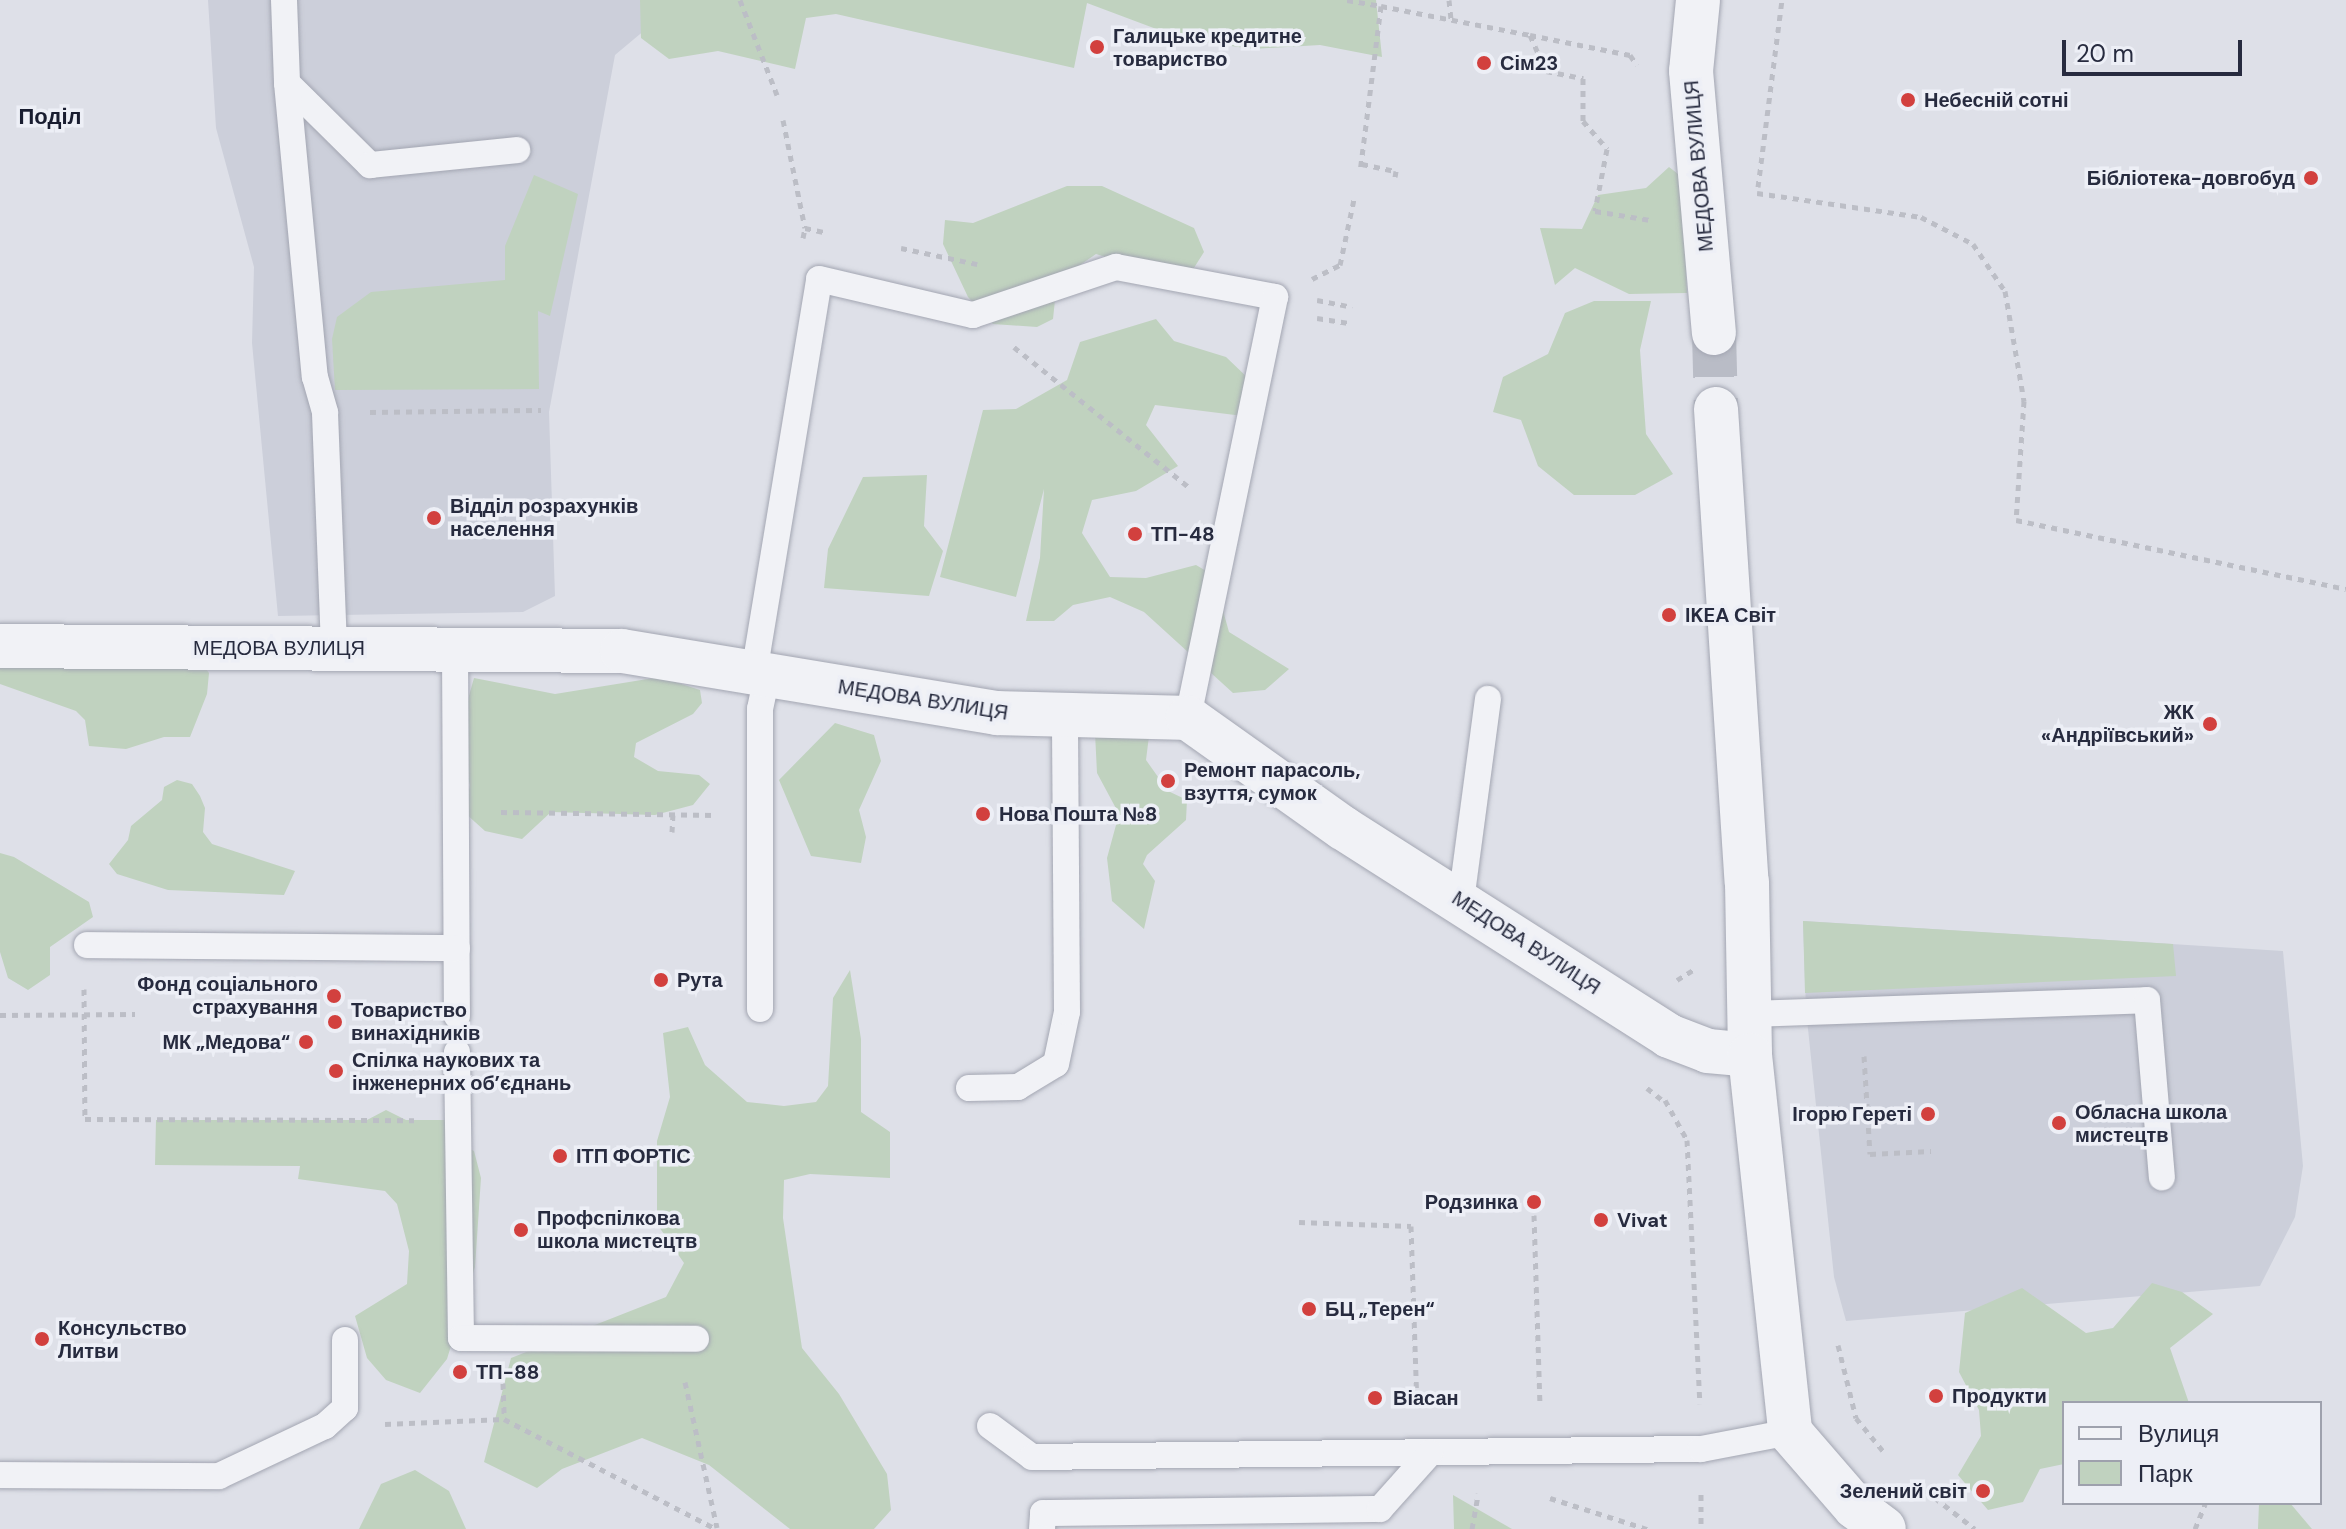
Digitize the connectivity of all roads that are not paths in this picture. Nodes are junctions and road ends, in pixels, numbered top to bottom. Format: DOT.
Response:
graph roads {
  1 [pos="284,0"];
  2 [pos="1698,0"];
  3 [pos="287,83"];
  4 [pos="517,150"];
  5 [pos="1714,333"];
  6 [pos="1716,409"];
  7 [pos="0,646"];
  8 [pos="334,648"];
  9 [pos="455,649"];
  10 [pos="760,674"];
  11 [pos="1488,699"];
  12 [pos="1065,715"];
  13 [pos="1188,718"];
  14 [pos="1461,901"];
  15 [pos="87,945"];
  16 [pos="457,948"];
  17 [pos="760,1009"];
  18 [pos="457,1016"];
  19 [pos="1750,1034"];
  20 [pos="457,1052"];
  21 [pos="969,1088"];
  22 [pos="2162,1177"];
  23 [pos="689,1339"];
  24 [pos="345,1340"];
  25 [pos="990,1426"];
  26 [pos="1790,1432"];
  27 [pos="1430,1453"];
  28 [pos="0,1475"];
  29 [pos="1861,1522"];
  30 [pos="1042,1529"];
  1 -- 3 [label="lane"];
  2 -- 5 [label="street, МЕДОВА ВУЛИЦЯ"];
  3 -- 4 [label="lane"];
  3 -- 8 [label="lane"];
  6 -- 19 [label="street"];
  7 -- 8 [label="street, МЕДОВА ВУЛИЦЯ"];
  8 -- 9 [label="street, МЕДОВА ВУЛИЦЯ"];
  9 -- 10 [label="street, МЕДОВА ВУЛИЦЯ"];
  9 -- 16 [label="lane"];
  10 -- 12 [label="street, МЕДОВА ВУЛИЦЯ"];
  10 -- 13 [label="lane"];
  10 -- 17 [label="lane"];
  11 -- 14 [label="lane"];
  12 -- 13 [label="street, МЕДОВА ВУЛИЦЯ"];
  12 -- 21 [label="lane"];
  13 -- 14 [label="street, МЕДОВА ВУЛИЦЯ"];
  14 -- 19 [label="street, МЕДОВА ВУЛИЦЯ"];
  15 -- 16 [label="lane"];
  16 -- 18 [label="lane"];
  19 -- 22 [label="lane"];
  19 -- 26 [label="street"];
  20 -- 23 [label="lane"];
  24 -- 28 [label="lane"];
  25 -- 27 [label="lane"];
  26 -- 27 [label="lane"];
  26 -- 29 [label="street"];
  27 -- 30 [label="lane"];
}
